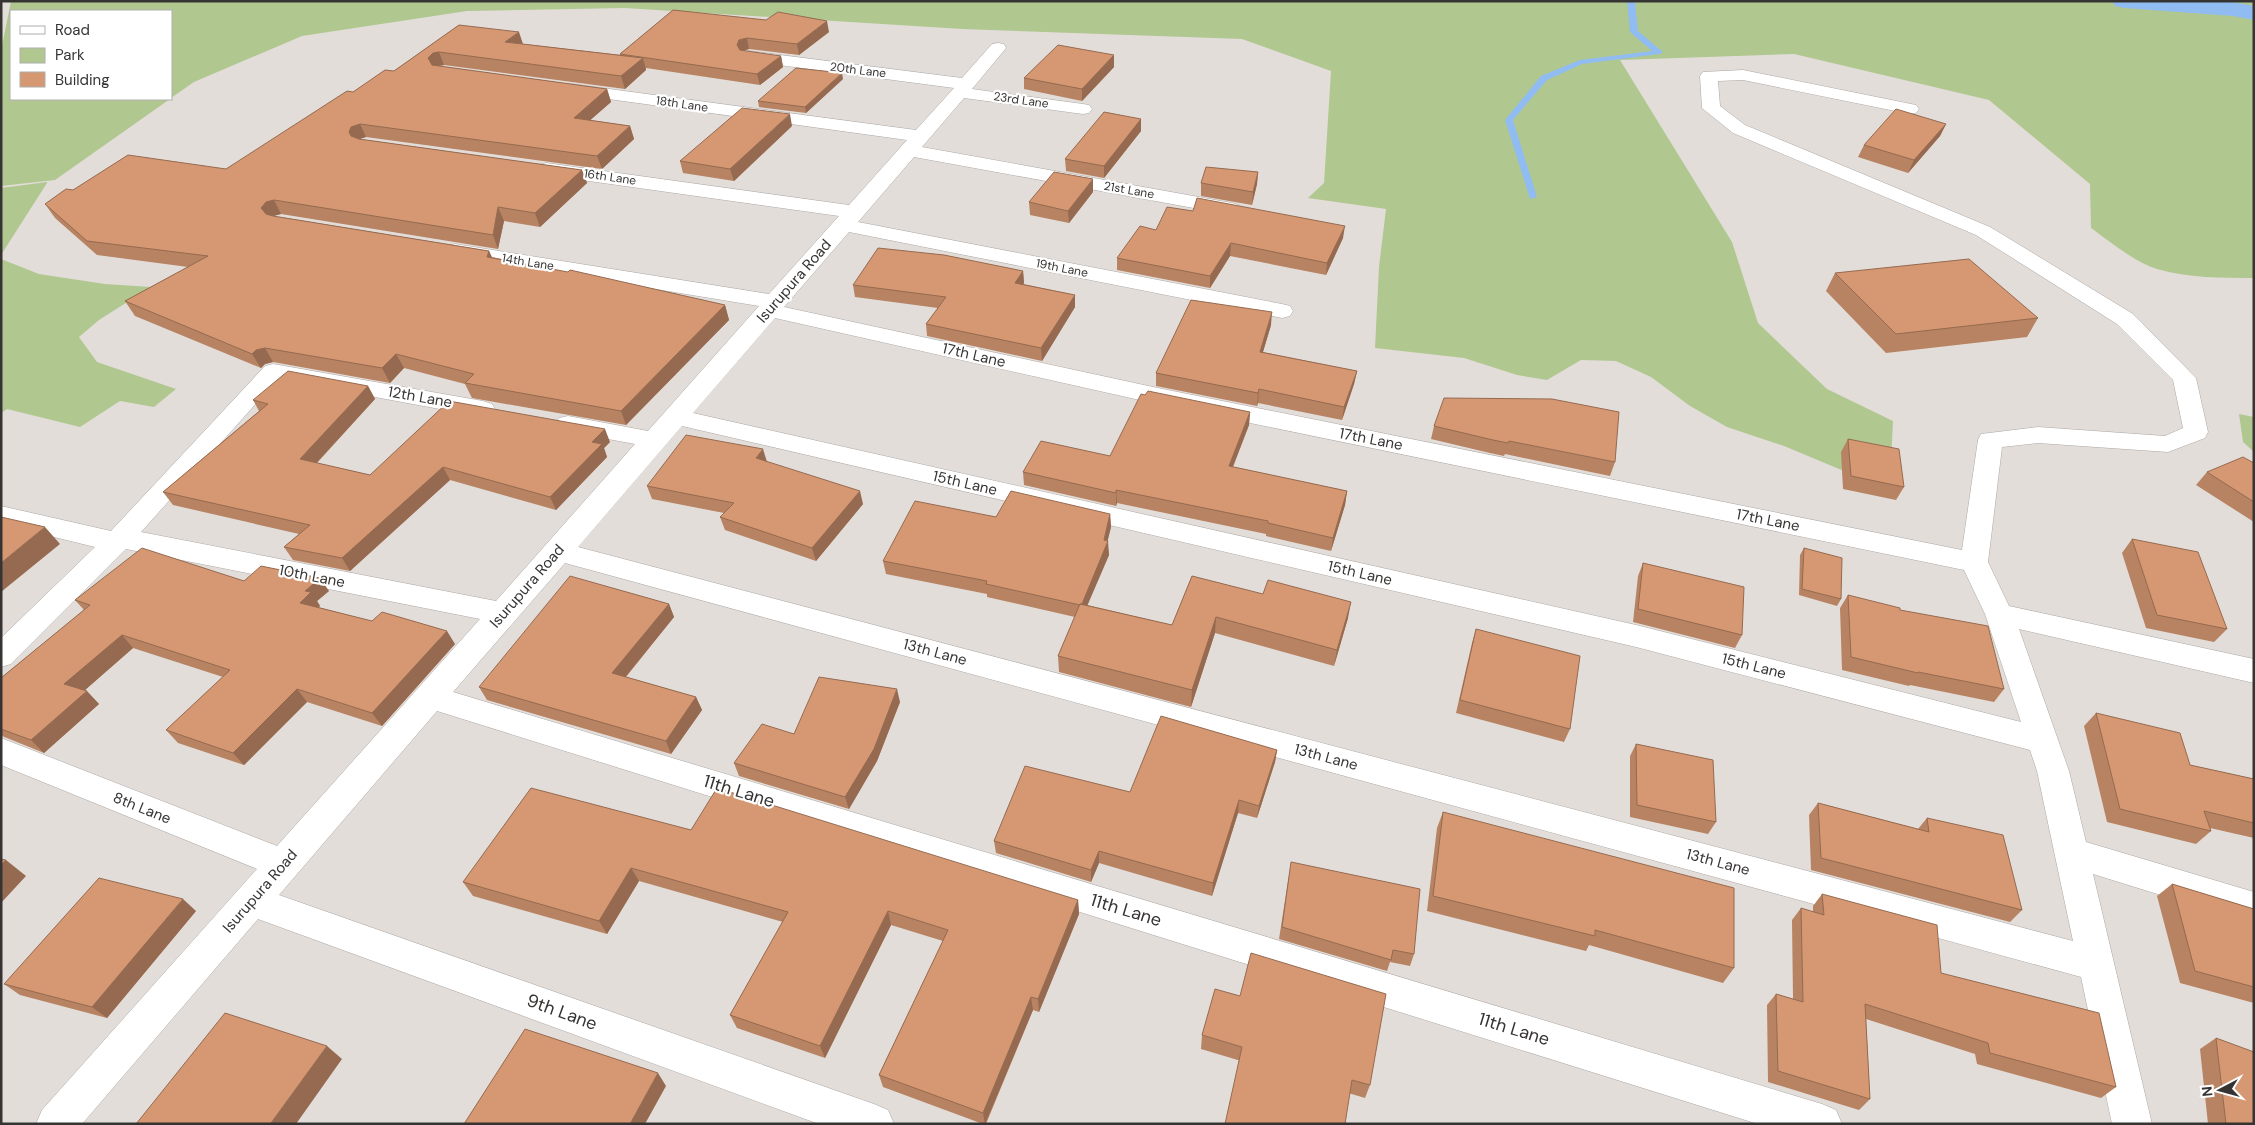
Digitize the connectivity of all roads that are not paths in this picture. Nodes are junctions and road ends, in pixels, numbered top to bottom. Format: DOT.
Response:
graph roads {
  1 [pos="998,48"];
  2 [pos="749,56"];
  3 [pos="551,86"];
  4 [pos="963,88"];
  5 [pos="1083,109"];
  6 [pos="1910,109"];
  7 [pos="914,143"];
  8 [pos="532,167"];
  9 [pos="1251,213"];
  10 [pos="848,219"];
  11 [pos="436,247"];
  12 [pos="772,306"];
  13 [pos="1282,311"];
  14 [pos="508,413"];
  15 [pos="675,417"];
  16 [pos="547,420"];
  17 [pos="655,440"];
  18 [pos="1,515"];
  19 [pos="118,540"];
  20 [pos="558,550"];
  21 [pos="1974,562"];
  22 [pos="503,613"];
  23 [pos="1998,614"];
  24 [pos="1,656"];
  25 [pos="2254,671"];
  26 [pos="430,697"];
  27 [pos="2042,740"];
  28 [pos="1,752"];
  29 [pos="2070,852"];
  30 [pos="284,864"];
  31 [pos="251,901"];
  32 [pos="2254,908"];
  33 [pos="2095,964"];
  34 [pos="56,1124"];
  35 [pos="874,1124"];
  36 [pos="1822,1124"];
  37 [pos="2132,1124"];
  1 -- 4 [label="street, Isurupura Road"];
  2 -- 4 [label="street, 20th Lane"];
  3 -- 7 [label="street, 18th Lane"];
  4 -- 5 [label="street, 23rd Lane"];
  4 -- 7 [label="street, Isurupura Road"];
  6 -- 21 [label="street"];
  7 -- 9 [label="street, 21st Lane"];
  7 -- 10 [label="street, Isurupura Road"];
  8 -- 10 [label="street, 16th Lane"];
  10 -- 12 [label="street, Isurupura Road"];
  10 -- 13 [label="street, 19th Lane"];
  11 -- 12 [label="street, 14th Lane"];
  12 -- 15 [label="street, Isurupura Road"];
  12 -- 21 [label="street, 17th Lane"];
  14 -- 19 [label="street, 12th Lane"];
  15 -- 17 [label="street, Isurupura Road"];
  15 -- 27 [label="street, 15th Lane"];
  16 -- 17 [label="street"];
  17 -- 20 [label="street, Isurupura Road"];
  18 -- 19 [label="street, 10th Lane"];
  19 -- 22 [label="street, 10th Lane"];
  19 -- 24 [label="street"];
  20 -- 22 [label="street, Isurupura Road"];
  20 -- 33 [label="street, 13th Lane"];
  21 -- 23 [label="street"];
  22 -- 26 [label="street, Isurupura Road"];
  23 -- 25 [label="street"];
  23 -- 27 [label="street"];
  26 -- 30 [label="street, Isurupura Road"];
  26 -- 36 [label="street, 11th Lane"];
  27 -- 29 [label="street"];
  28 -- 30 [label="street, 8th Lane"];
  29 -- 32 [label="street"];
  29 -- 33 [label="street"];
  30 -- 31 [label="street, Isurupura Road"];
  31 -- 34 [label="street, Isurupura Road"];
  31 -- 35 [label="street, 9th Lane"];
  33 -- 37 [label="street"];
}
